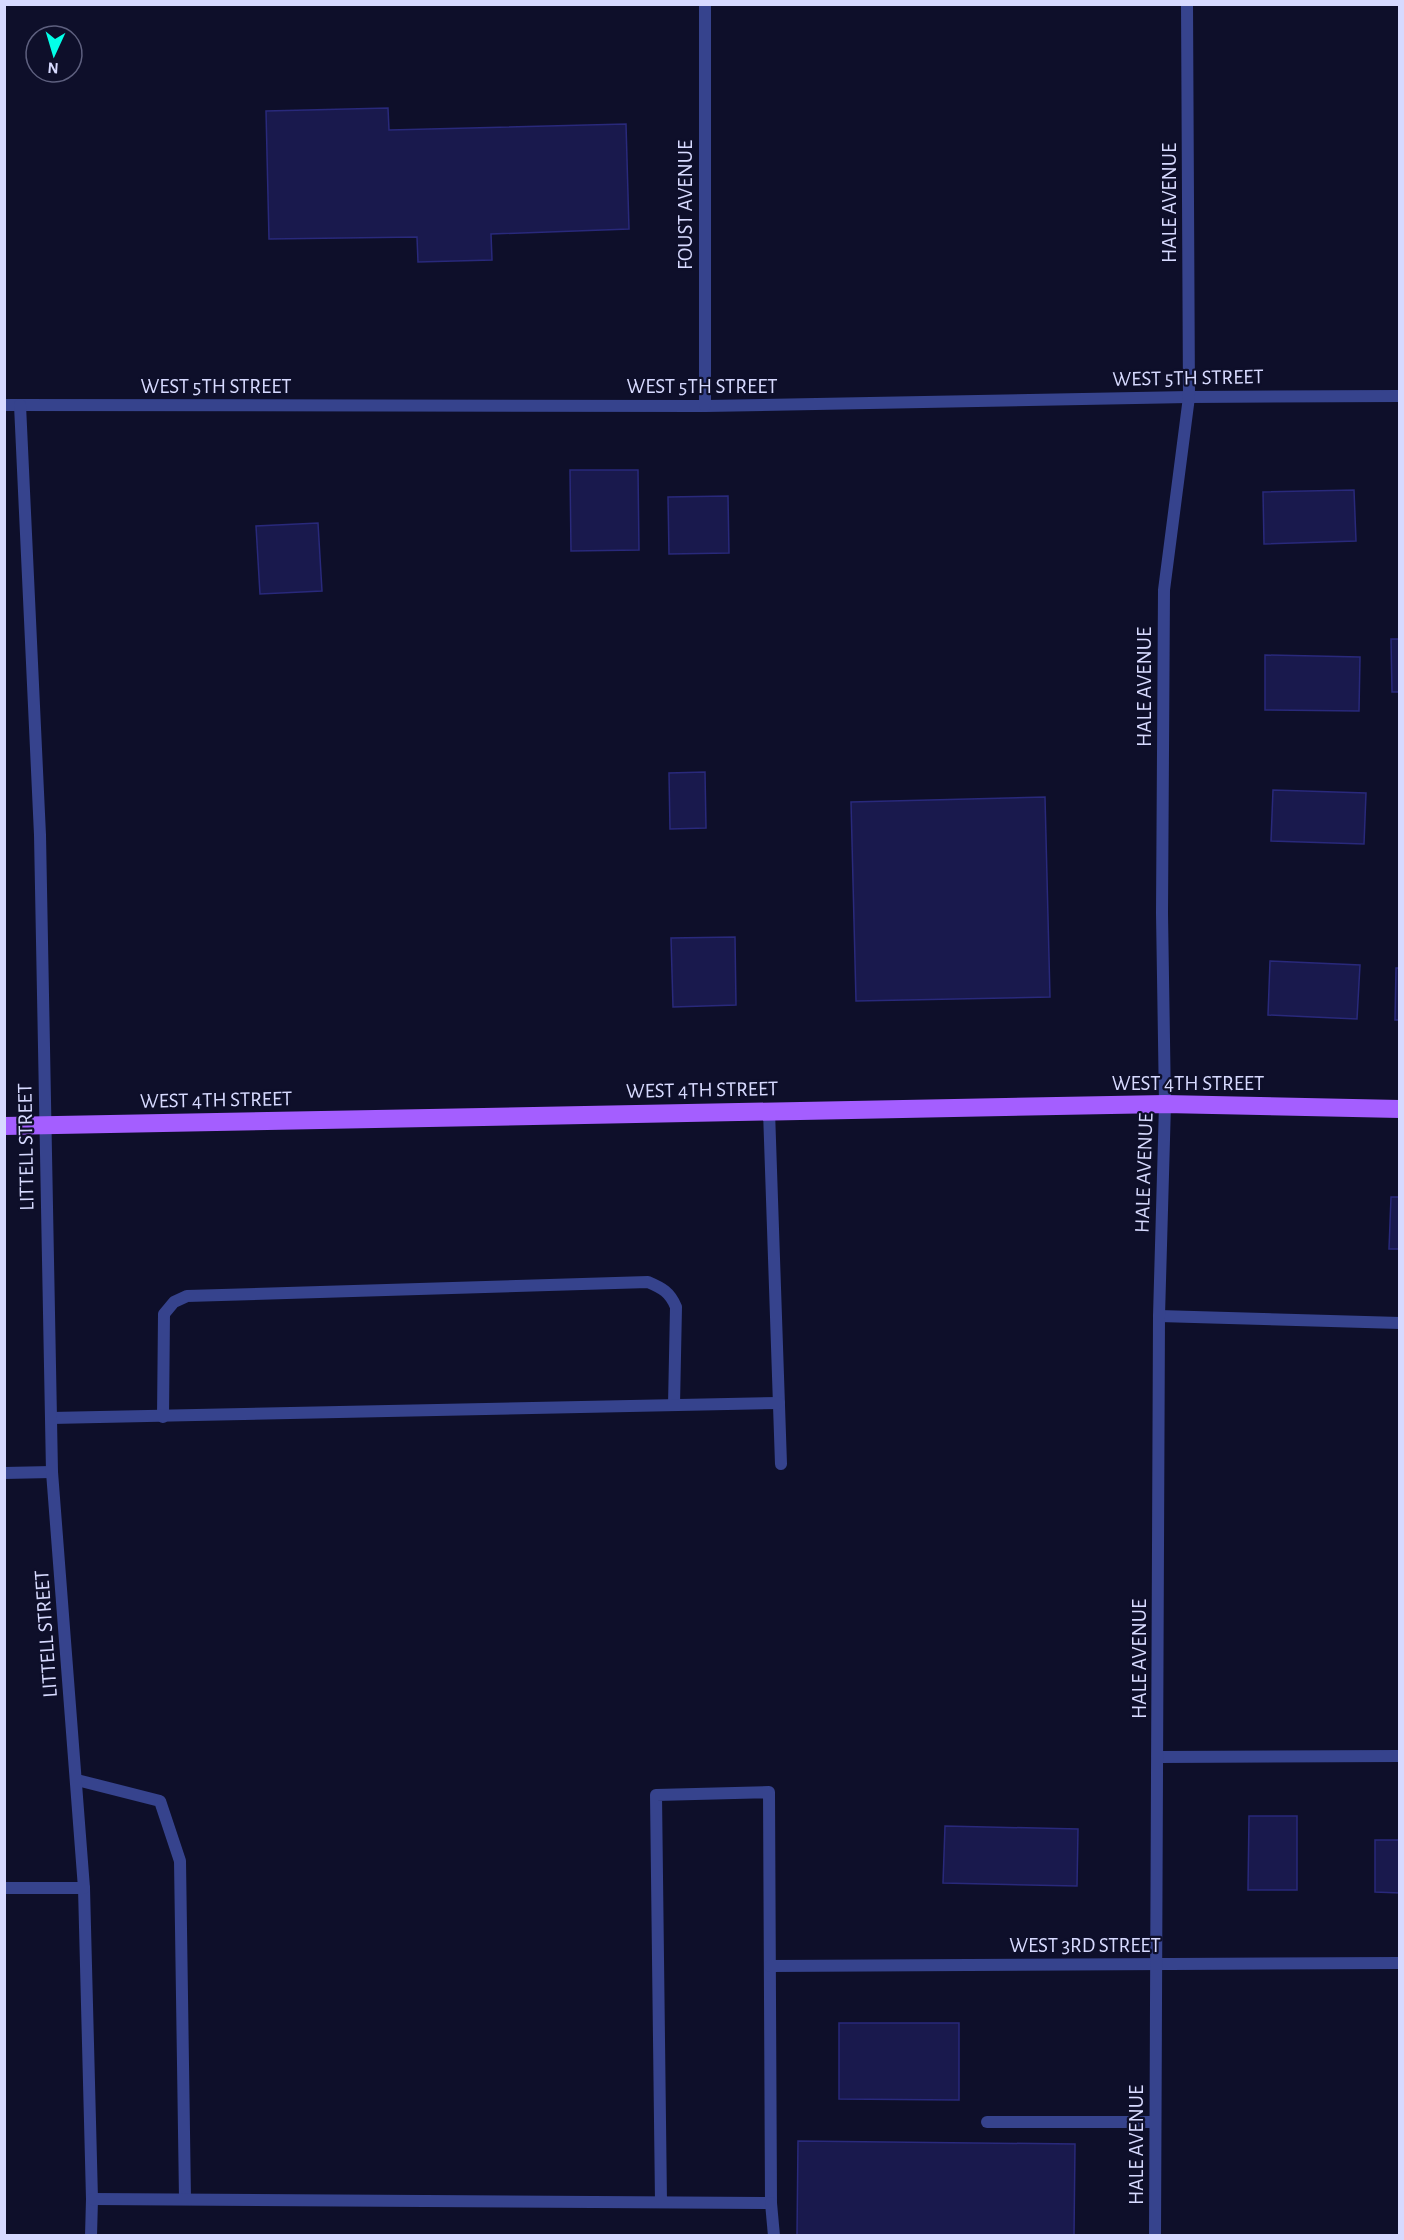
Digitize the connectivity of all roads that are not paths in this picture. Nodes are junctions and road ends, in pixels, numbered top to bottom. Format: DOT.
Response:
graph roads {
  1 [pos="705,4"];
  2 [pos="1187,4"];
  3 [pos="1400,396"];
  4 [pos="1189,397"];
  5 [pos="4,405"];
  6 [pos="20,405"];
  7 [pos="705,406"];
  8 [pos="1165,1104"];
  9 [pos="1400,1109"];
  10 [pos="769,1111"];
  11 [pos="4,1126"];
  12 [pos="45,1126"];
  13 [pos="1159,1316"];
  14 [pos="1400,1323"];
  15 [pos="779,1403"];
  16 [pos="674,1405"];
  17 [pos="162,1417"];
  18 [pos="51,1418"];
  19 [pos="781,1464"];
  20 [pos="52,1472"];
  21 [pos="4,1473"];
  22 [pos="1400,1756"];
  23 [pos="1158,1757"];
  24 [pos="77,1780"];
  25 [pos="4,1888"];
  26 [pos="84,1888"];
  27 [pos="1400,1963"];
  28 [pos="1158,1964"];
  29 [pos="770,1966"];
  30 [pos="987,2122"];
  31 [pos="1155,2122"];
  32 [pos="92,2199"];
  33 [pos="185,2199"];
  34 [pos="662,2202"];
  35 [pos="771,2203"];
  36 [pos="91,2235"];
  37 [pos="774,2235"];
  38 [pos="1155,2235"];
  1 -- 7 [label="street, FOUST AVENUE"];
  2 -- 4 [label="street, HALE AVENUE"];
  3 -- 4 [label="street, WEST 5TH STREET"];
  4 -- 7 [label="street, WEST 5TH STREET"];
  4 -- 8 [label="street, HALE AVENUE"];
  5 -- 6 [label="street, WEST 5TH STREET"];
  6 -- 7 [label="street, WEST 5TH STREET"];
  6 -- 12 [label="street, LITTELL STREET"];
  8 -- 9 [label="main road, WEST 4TH STREET"];
  8 -- 10 [label="main road, WEST 4TH STREET"];
  8 -- 13 [label="street, HALE AVENUE"];
  10 -- 12 [label="main road, WEST 4TH STREET"];
  10 -- 15 [label="street"];
  11 -- 12 [label="main road, WEST 4TH STREET"];
  12 -- 18 [label="street, LITTELL STREET"];
  13 -- 14 [label="street"];
  13 -- 23 [label="street, HALE AVENUE"];
  15 -- 16 [label="street"];
  15 -- 19 [label="street"];
  16 -- 17 [label="street"];
  16 -- 17 [label="street"];
  17 -- 18 [label="street"];
  18 -- 20 [label="street, LITTELL STREET"];
  20 -- 21 [label="street"];
  20 -- 24 [label="street, LITTELL STREET"];
  22 -- 23 [label="street"];
  23 -- 28 [label="street, HALE AVENUE"];
  24 -- 26 [label="street, LITTELL STREET"];
  24 -- 33 [label="street"];
  25 -- 26 [label="street"];
  26 -- 32 [label="street, LITTELL STREET"];
  27 -- 28 [label="street, WEST 3RD STREET"];
  28 -- 29 [label="street, WEST 3RD STREET"];
  28 -- 31 [label="street, HALE AVENUE"];
  29 -- 34 [label="street"];
  29 -- 35 [label="street"];
  30 -- 31 [label="street"];
  31 -- 38 [label="street, HALE AVENUE"];
  32 -- 33 [label="street"];
  32 -- 36 [label="street, LITTELL STREET"];
  33 -- 34 [label="street"];
  34 -- 35 [label="street"];
  35 -- 37 [label="street"];
}
